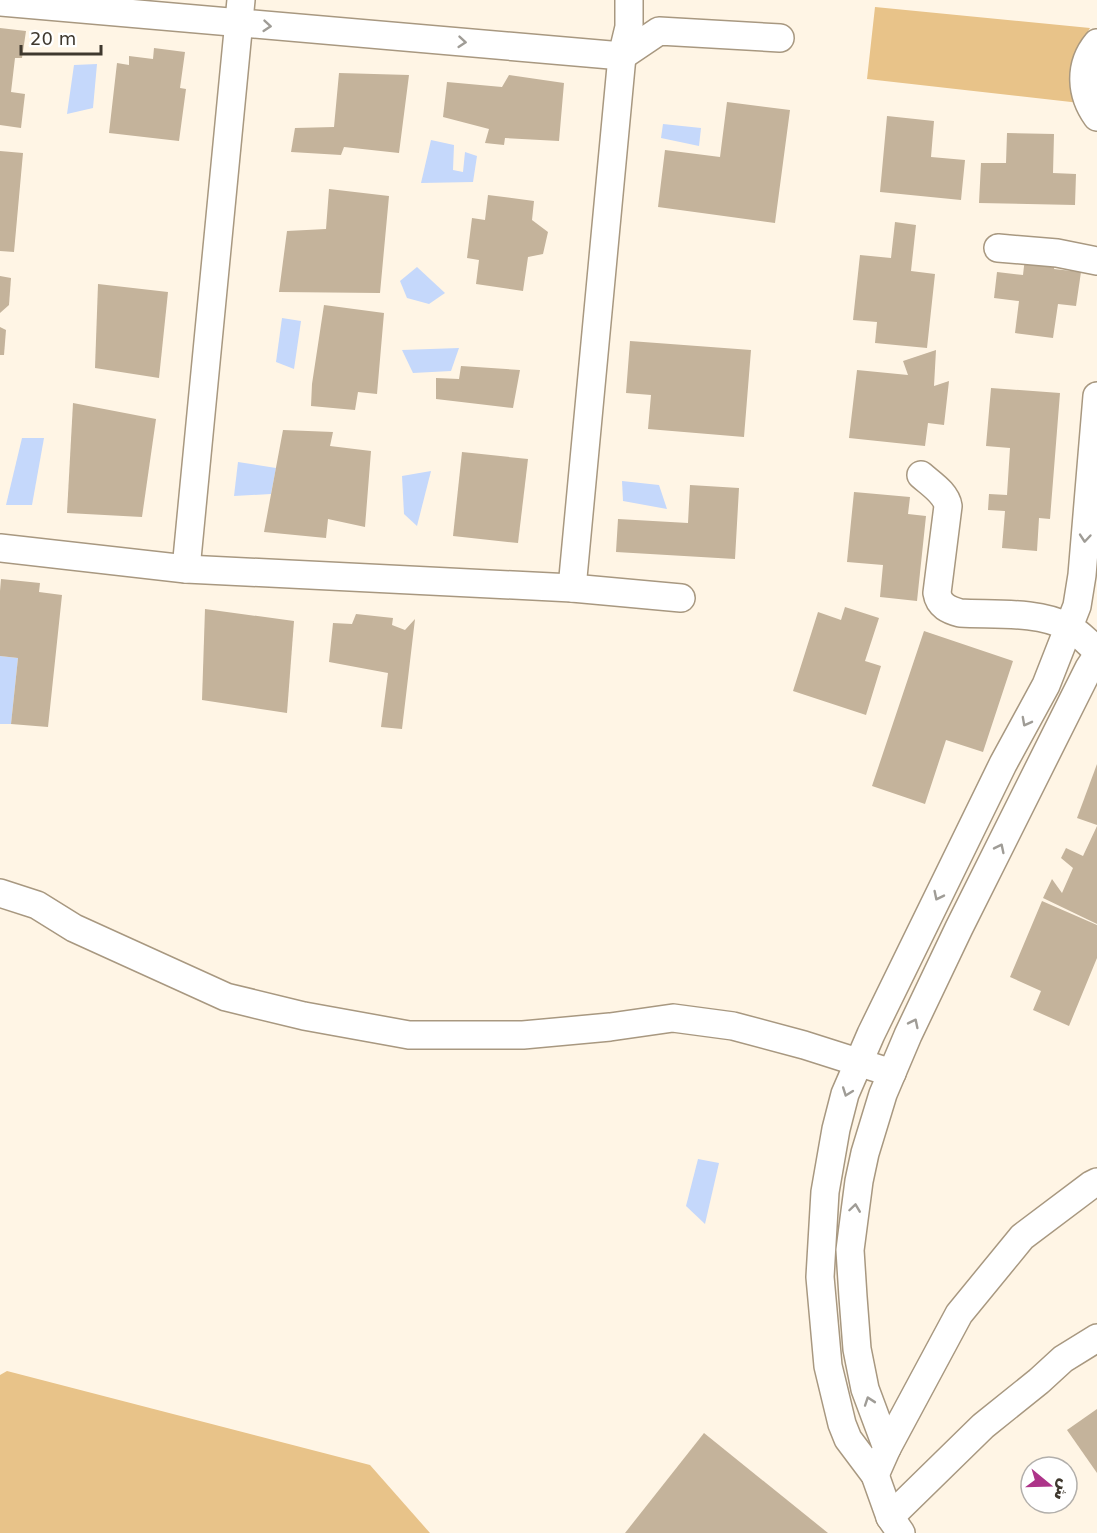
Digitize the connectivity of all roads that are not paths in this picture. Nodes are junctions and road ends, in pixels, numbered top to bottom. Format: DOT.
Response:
graph roads {
  1 [pos="624,0"];
  2 [pos="0,2"];
  3 [pos="240,12"];
  4 [pos="660,31"];
  5 [pos="780,38"];
  6 [pos="1097,44"];
  7 [pos="622,56"];
  8 [pos="1097,117"];
  9 [pos="998,248"];
  10 [pos="1097,261"];
  11 [pos="1097,396"];
  12 [pos="921,475"];
  13 [pos="0,548"];
  14 [pos="186,569"];
  15 [pos="572,588"];
  16 [pos="681,598"];
  17 [pos="1068,627"];
  18 [pos="1097,651"];
  19 [pos="1097,656"];
  20 [pos="0,893"];
  21 [pos="859,1063"];
  22 [pos="892,1073"];
  23 [pos="1097,1182"];
  24 [pos="1097,1338"];
  25 [pos="887,1448"];
  26 [pos="875,1475"];
  27 [pos="895,1525"];
  1 -- 4 [label="street"];
  1 -- 7 [label="street"];
  2 -- 3 [label="street"];
  3 -- 7 [label="street, one-way"];
  3 -- 14 [label="street"];
  4 -- 5 [label="street"];
  4 -- 7 [label="street"];
  6 -- 8 [label="street"];
  7 -- 15 [label="street"];
  9 -- 10 [label="street"];
  11 -- 17 [label="street, one-way"];
  12 -- 17 [label="street"];
  13 -- 14 [label="street"];
  14 -- 15 [label="street"];
  15 -- 16 [label="street"];
  17 -- 18 [label="street"];
  17 -- 21 [label="street, one-way"];
  22 -- 19 [label="street, one-way"];
  20 -- 21 [label="street"];
  21 -- 22 [label="street"];
  21 -- 26 [label="street, one-way"];
  25 -- 22 [label="street, one-way"];
  23 -- 25 [label="street"];
  24 -- 27 [label="street"];
  25 -- 26 [label="street"];
  26 -- 27 [label="street"];
}
